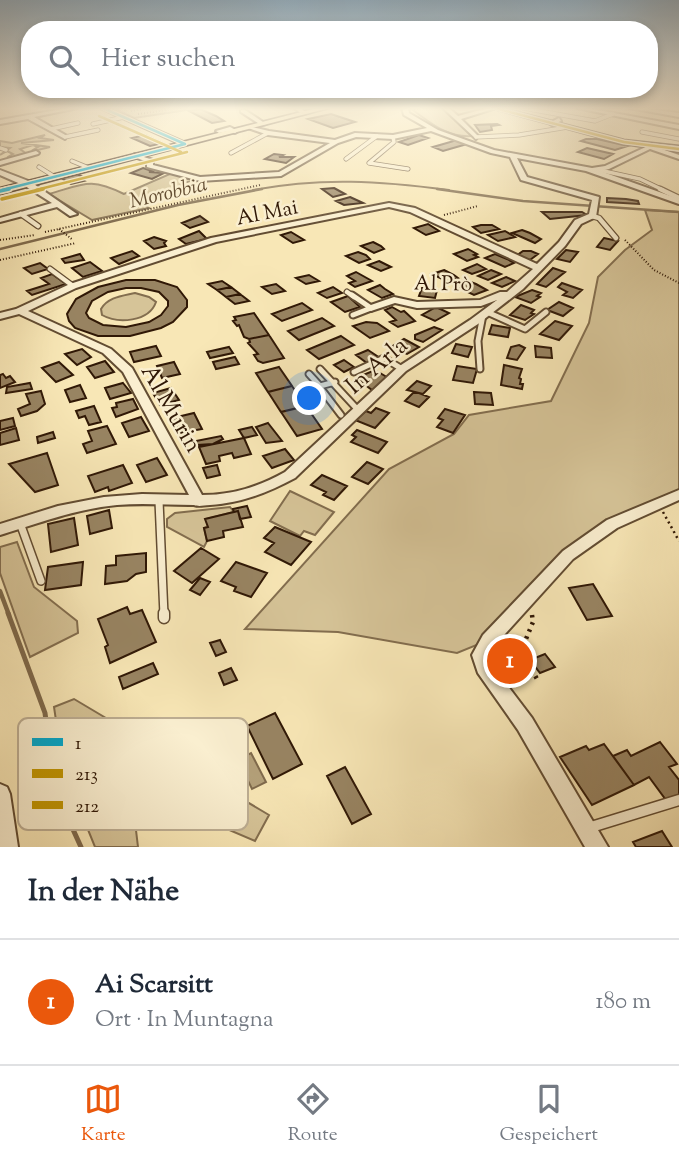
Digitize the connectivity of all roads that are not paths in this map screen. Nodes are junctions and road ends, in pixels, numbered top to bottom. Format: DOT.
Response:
graph roads {
  1 [pos="0,148"];
  2 [pos="170,148"];
  3 [pos="241,148"];
  4 [pos="326,148"];
  5 [pos="361,148"];
  6 [pos="387,148"];
  7 [pos="481,148"];
  8 [pos="649,148"];
  9 [pos="654,148"];
  10 [pos="6,150"];
  11 [pos="678,151"];
  12 [pos="36,153"];
  13 [pos="231,153"];
  14 [pos="512,155"];
  15 [pos="135,156"];
  16 [pos="346,159"];
  17 [pos="72,161"];
  18 [pos="0,163"];
  19 [pos="38,167"];
  20 [pos="89,168"];
  21 [pos="408,169"];
  22 [pos="588,169"];
  23 [pos="599,170"];
  24 [pos="0,172"];
  25 [pos="55,177"];
  26 [pos="28,184"];
  27 [pos="0,191"];
  28 [pos="664,191"];
  29 [pos="654,193"];
  30 [pos="679,200"];
  31 [pos="58,204"];
  32 [pos="595,210"];
  33 [pos="21,214"];
  34 [pos="73,214"];
  35 [pos="0,220"];
  36 [pos="38,226"];
  37 [pos="617,238"];
  38 [pos="539,268"];
  39 [pos="50,269"];
  40 [pos="73,286"];
  41 [pos="513,291"];
  42 [pos="347,292"];
  43 [pos="371,307"];
  44 [pos="20,311"];
  45 [pos="545,312"];
  46 [pos="485,314"];
  47 [pos="353,315"];
  48 [pos="0,316"];
  49 [pos="320,369"];
  50 [pos="402,369"];
  51 [pos="480,369"];
  52 [pos="355,372"];
  53 [pos="309,374"];
  54 [pos="335,382"];
  55 [pos="322,390"];
  56 [pos="349,399"];
  57 [pos="332,404"];
  58 [pos="358,410"];
  59 [pos="341,415"];
  60 [pos="679,495"];
  61 [pos="159,501"];
  62 [pos="199,502"];
  63 [pos="20,523"];
  64 [pos="0,530"];
  65 [pos="41,581"];
  66 [pos="164,618"];
  67 [pos="0,794"];
  68 [pos="679,800"];
  69 [pos="586,829"];
  70 [pos="7,847"];
  71 [pos="597,847"];
  1 -- 10 [label="lane"];
  2 -- 15 [label="main road"];
  3 -- 13 [label="lane"];
  4 -- 15 [label="street"];
  5 -- 16 [label="lane"];
  6 -- 21 [label="lane"];
  7 -- 14 [label="street"];
  8 -- 23 [label="street"];
  9 -- 11 [label="street"];
  12 -- 18 [label="street"];
  14 -- 22 [label="street"];
  14 -- 32 [label="street"];
  15 -- 20 [label="main road"];
  17 -- 20 [label="lane"];
  19 -- 25 [label="lane"];
  20 -- 25 [label="main road"];
  22 -- 23 [label="street"];
  22 -- 29 [label="street"];
  23 -- 28 [label="lane"];
  24 -- 26 [label="street"];
  25 -- 26 [label="main road"];
  26 -- 27 [label="main road"];
  26 -- 31 [label="street"];
  28 -- 29 [label="lane"];
  28 -- 30 [label="lane"];
  29 -- 30 [label="street"];
  31 -- 33 [label="street"];
  31 -- 34 [label="street"];
  32 -- 37 [label="lane"];
  32 -- 38 [label="street, In Arla"];
  33 -- 35 [label="street"];
  33 -- 36 [label="lane"];
  38 -- 40 [label="street, Al Mai"];
  38 -- 41 [label="street, In Arla"];
  39 -- 40 [label="lane"];
  40 -- 44 [label="street, Al Mai"];
  41 -- 43 [label="street, Al Prò"];
  41 -- 46 [label="street, In Arla"];
  42 -- 43 [label="lane"];
  43 -- 47 [label="lane"];
  44 -- 48 [label="street, Al Mai"];
  44 -- 62 [label="street, Al Murin"];
  45 -- 46 [label="lane"];
  46 -- 50 [label="street, In Arla"];
  46 -- 51 [label="lane"];
  49 -- 54 [label="lane"];
  50 -- 52 [label="lane"];
  50 -- 58 [label="street, In Arla"];
  53 -- 54 [label="lane"];
  54 -- 56 [label="lane"];
  55 -- 57 [label="lane"];
  56 -- 57 [label="lane"];
  56 -- 58 [label="lane"];
  57 -- 59 [label="lane"];
  58 -- 62 [label="street, In Arla"];
  60 -- 69 [label="street"];
  61 -- 62 [label="street, In Arla"];
  61 -- 63 [label="street, In Arla"];
  61 -- 66 [label="lane"];
  63 -- 64 [label="street, In Arla"];
  63 -- 65 [label="lane"];
  67 -- 70 [label="street"];
  68 -- 69 [label="lane"];
  69 -- 71 [label="street"];
}
